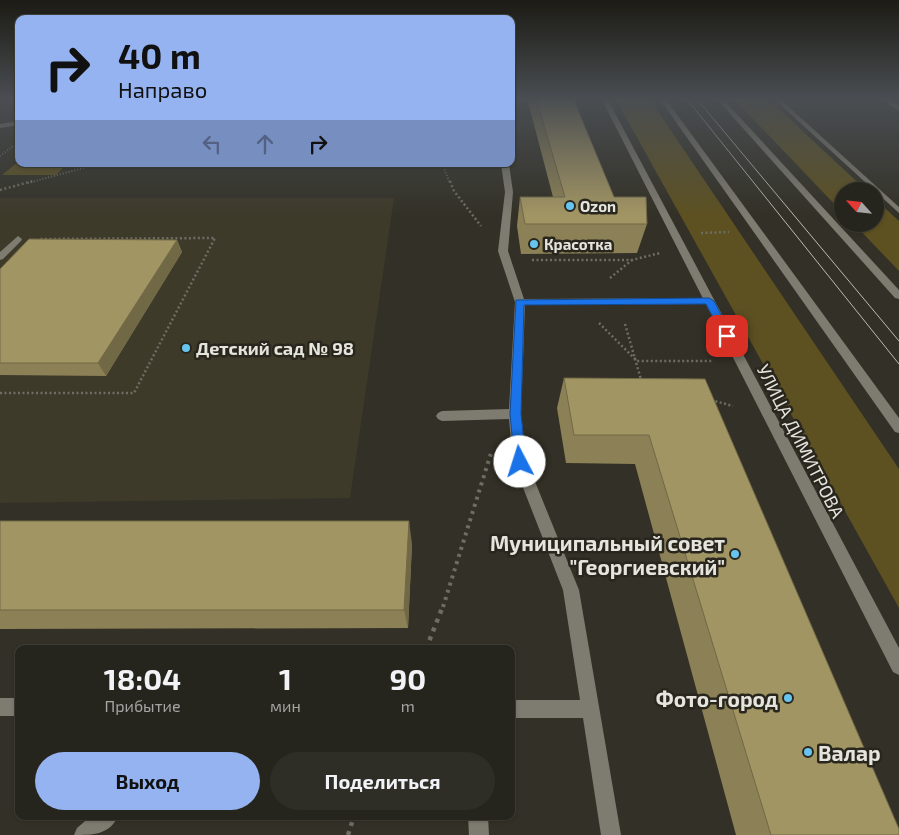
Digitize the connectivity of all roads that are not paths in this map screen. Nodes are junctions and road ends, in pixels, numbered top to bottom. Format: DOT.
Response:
graph roads {
  1 [pos="624,137"];
  2 [pos="690,137"];
  3 [pos="754,137"];
  4 [pos="819,137"];
  5 [pos="506,167"];
  6 [pos="899,210"];
  7 [pos="18,239"];
  8 [pos="0,257"];
  9 [pos="899,296"];
  10 [pos="709,301"];
  11 [pos="520,302"];
  12 [pos="516,414"];
  13 [pos="442,416"];
  14 [pos="899,428"];
  15 [pos="899,666"];
  16 [pos="0,707"];
  17 [pos="15,707"];
  18 [pos="515,708"];
  19 [pos="591,709"];
  20 [pos="103,820"];
  21 [pos="478,820"];
  22 [pos="84,835"];
  23 [pos="479,835"];
  24 [pos="611,835"];
  1 -- 10 [label="street, УЛИЦА ДИМИТРОВА"];
  2 -- 14 [label="street"];
  3 -- 9 [label="street"];
  4 -- 6 [label="street"];
  5 -- 11 [label="street"];
  7 -- 8 [label="street"];
  10 -- 11 [label="street"];
  10 -- 15 [label="street, УЛИЦА ДИМИТРОВА"];
  11 -- 12 [label="street"];
  12 -- 13 [label="street"];
  12 -- 19 [label="street"];
  16 -- 17 [label="street"];
  18 -- 19 [label="street"];
  19 -- 24 [label="street"];
  20 -- 22 [label="street"];
  21 -- 23 [label="street"];
}
